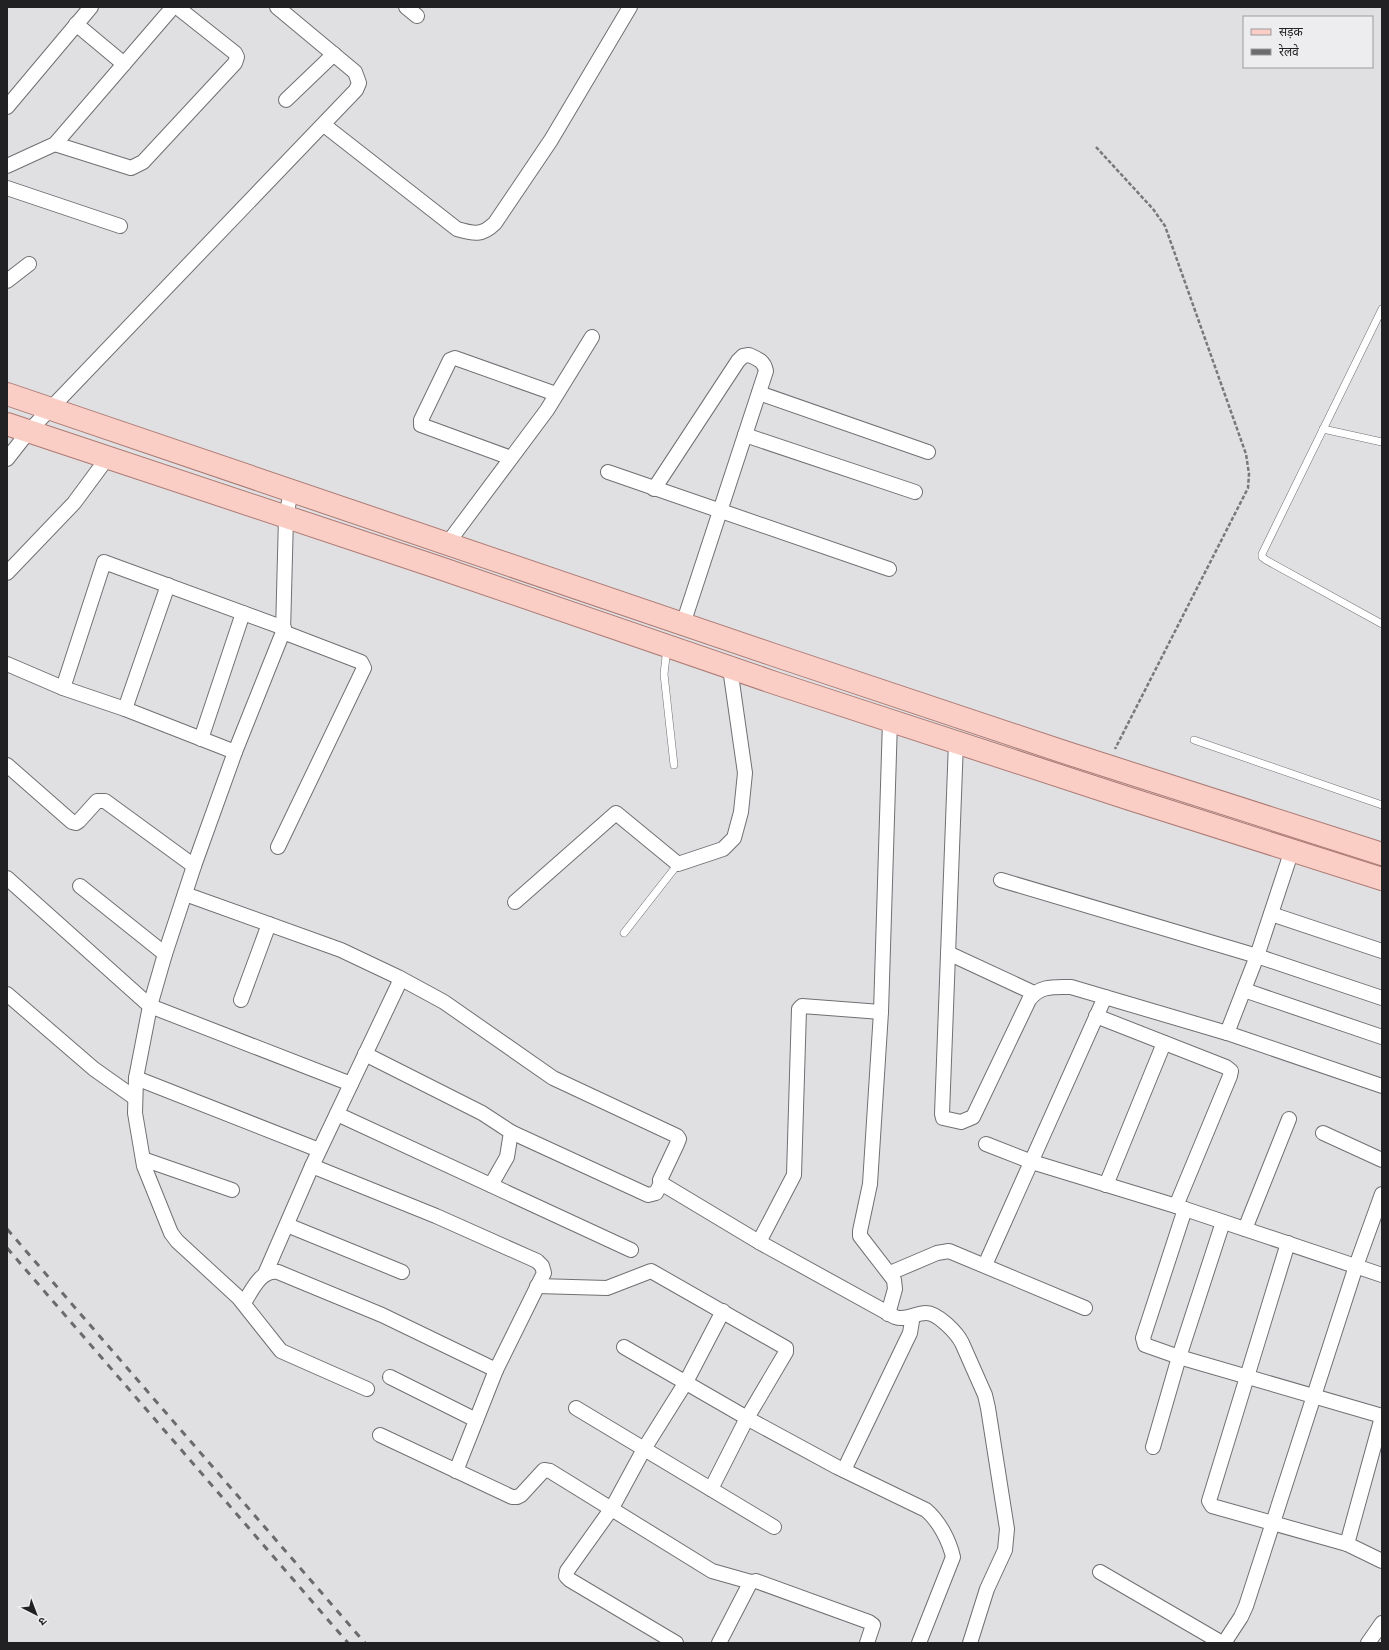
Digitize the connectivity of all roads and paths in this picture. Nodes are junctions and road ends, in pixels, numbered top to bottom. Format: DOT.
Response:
graph roads {
  1 [pos="91,7"];
  2 [pos="173,7"];
  3 [pos="177,7"];
  4 [pos="277,7"];
  5 [pos="406,7"];
  6 [pos="630,7"];
  7 [pos="417,16"];
  8 [pos="76,24"];
  9 [pos="334,54"];
  10 [pos="124,64"];
  11 [pos="286,100"];
  12 [pos="7,107"];
  13 [pos="324,125"];
  14 [pos="55,144"];
  15 [pos="1096,147"];
  16 [pos="7,166"];
  17 [pos="7,188"];
  18 [pos="120,226"];
  19 [pos="29,264"];
  20 [pos="7,281"];
  21 [pos="1382,309"];
  22 [pos="592,337"];
  23 [pos="759,393"];
  24 [pos="7,394"];
  25 [pos="556,394"];
  26 [pos="50,409"];
  27 [pos="7,424"];
  28 [pos="1323,429"];
  29 [pos="29,431"];
  30 [pos="745,435"];
  31 [pos="1382,442"];
  32 [pos="928,452"];
  33 [pos="108,457"];
  34 [pos="511,458"];
  35 [pos="7,459"];
  36 [pos="608,472"];
  37 [pos="654,489"];
  38 [pos="291,492"];
  39 [pos="915,492"];
  40 [pos="720,512"];
  41 [pos="286,517"];
  42 [pos="448,544"];
  43 [pos="890,569"];
  44 [pos="7,573"];
  45 [pos="168,585"];
  46 [pos="243,613"];
  47 [pos="683,624"];
  48 [pos="1382,624"];
  49 [pos="283,630"];
  50 [pos="668,646"];
  51 [pos="7,664"];
  52 [pos="730,668"];
  53 [pos="63,688"];
  54 [pos="125,709"];
  55 [pos="890,721"];
  56 [pos="202,739"];
  57 [pos="1194,740"];
  58 [pos="956,742"];
  59 [pos="235,752"];
  60 [pos="7,765"];
  61 [pos="674,765"];
  62 [pos="1107,766"];
  63 [pos="1382,805"];
  64 [pos="278,847"];
  65 [pos="1292,850"];
  66 [pos="1382,854"];
  67 [pos="678,864"];
  68 [pos="194,866"];
  69 [pos="7,878"];
  70 [pos="1382,878"];
  71 [pos="1001,880"];
  72 [pos="80,886"];
  73 [pos="185,894"];
  74 [pos="515,902"];
  75 [pos="1271,914"];
  76 [pos="269,924"];
  77 [pos="624,932"];
  78 [pos="1382,951"];
  79 [pos="948,953"];
  80 [pos="165,954"];
  81 [pos="1257,956"];
  82 [pos="401,979"];
  83 [pos="1244,990"];
  84 [pos="1034,993"];
  85 [pos="7,994"];
  86 [pos="1105,997"];
  87 [pos="1382,998"];
  88 [pos="241,1000"];
  89 [pos="150,1006"];
  90 [pos="880,1012"];
  91 [pos="1096,1016"];
  92 [pos="1227,1033"];
  93 [pos="1382,1037"];
  94 [pos="1164,1043"];
  95 [pos="365,1054"];
  96 [pos="136,1078"];
  97 [pos="351,1084"];
  98 [pos="1382,1086"];
  99 [pos="135,1098"];
  100 [pos="337,1114"];
  101 [pos="1289,1119"];
  102 [pos="511,1132"];
  103 [pos="1323,1133"];
  104 [pos="986,1144"];
  105 [pos="319,1150"];
  106 [pos="143,1159"];
  107 [pos="1382,1160"];
  108 [pos="1032,1162"];
  109 [pos="312,1166"];
  110 [pos="661,1183"];
  111 [pos="491,1185"];
  112 [pos="1106,1185"];
  113 [pos="232,1190"];
  114 [pos="1382,1194"];
  115 [pos="1180,1208"];
  116 [pos="1223,1222"];
  117 [pos="286,1225"];
  118 [pos="1245,1229"];
  119 [pos="760,1242"];
  120 [pos="1288,1243"];
  121 [pos="631,1250"];
  122 [pos="985,1265"];
  123 [pos="1356,1266"];
  124 [pos="402,1272"];
  125 [pos="265,1274"];
  126 [pos="890,1274"];
  127 [pos="1382,1275"];
  128 [pos="537,1286"];
  129 [pos="244,1303"];
  130 [pos="1085,1308"];
  131 [pos="723,1311"];
  132 [pos="888,1314"];
  133 [pos="908,1318"];
  134 [pos="624,1347"];
  135 [pos="1179,1357"];
  136 [pos="496,1370"];
  137 [pos="1247,1376"];
  138 [pos="390,1377"];
  139 [pos="686,1382"];
  140 [pos="367,1389"];
  141 [pos="1313,1395"];
  142 [pos="576,1408"];
  143 [pos="1382,1416"];
  144 [pos="747,1418"];
  145 [pos="476,1420"];
  146 [pos="380,1435"];
  147 [pos="1153,1447"];
  148 [pos="644,1449"];
  149 [pos="456,1470"];
  150 [pos="844,1470"];
  151 [pos="711,1489"];
  152 [pos="612,1508"];
  153 [pos="1272,1524"];
  154 [pos="774,1527"];
  155 [pos="1347,1544"];
  156 [pos="1382,1561"];
  157 [pos="1100,1572"];
  158 [pos="751,1582"];
  159 [pos="1382,1623"];
  160 [pos="972,1642"];
  161 [pos="676,1643"];
  162 [pos="719,1643"];
  163 [pos="867,1643"];
  164 [pos="919,1643"];
  165 [pos="1223,1643"];
  166 [pos="1368,1643"];
  1 -- 8 [label="street"];
  2 -- 10 [label="street"];
  3 -- 14 [label="street"];
  4 -- 9 [label="street"];
  5 -- 7 [label="street"];
  6 -- 13 [label="street"];
  8 -- 10 [label="street"];
  8 -- 12 [label="street"];
  9 -- 11 [label="street"];
  9 -- 13 [label="street"];
  10 -- 14 [label="street"];
  13 -- 26 [label="street"];
  14 -- 16 [label="street"];
  15 -- 62 [label="path"];
  17 -- 18 [label="street"];
  19 -- 20 [label="street"];
  21 -- 28 [label="lane"];
  22 -- 25 [label="street"];
  23 -- 30 [label="street"];
  23 -- 32 [label="street"];
  23 -- 37 [label="street"];
  24 -- 26 [label="main road"];
  25 -- 34 [label="street"];
  25 -- 34 [label="street"];
  26 -- 29 [label="street"];
  26 -- 38 [label="main road"];
  27 -- 29 [label="main road"];
  28 -- 31 [label="lane"];
  28 -- 48 [label="lane"];
  29 -- 33 [label="main road"];
  29 -- 35 [label="street"];
  30 -- 39 [label="street"];
  30 -- 40 [label="street"];
  33 -- 41 [label="main road"];
  33 -- 44 [label="street"];
  34 -- 42 [label="street"];
  36 -- 37 [label="street"];
  37 -- 40 [label="street"];
  38 -- 41 [label="street"];
  38 -- 42 [label="main road"];
  40 -- 43 [label="street"];
  40 -- 47 [label="street"];
  41 -- 49 [label="street"];
  41 -- 50 [label="main road"];
  42 -- 47 [label="main road"];
  45 -- 46 [label="street"];
  45 -- 53 [label="street"];
  45 -- 54 [label="street"];
  46 -- 49 [label="street"];
  46 -- 56 [label="street"];
  47 -- 62 [label="main road"];
  49 -- 59 [label="street"];
  49 -- 64 [label="street"];
  50 -- 52 [label="main road"];
  50 -- 61 [label="lane"];
  51 -- 53 [label="street"];
  52 -- 55 [label="main road"];
  52 -- 67 [label="street"];
  53 -- 54 [label="street"];
  54 -- 56 [label="street"];
  55 -- 58 [label="main road"];
  55 -- 90 [label="street"];
  56 -- 59 [label="street"];
  57 -- 63 [label="lane"];
  58 -- 65 [label="main road"];
  58 -- 79 [label="street"];
  59 -- 68 [label="street"];
  60 -- 68 [label="street"];
  62 -- 66 [label="main road"];
  65 -- 70 [label="main road"];
  65 -- 75 [label="street"];
  67 -- 74 [label="street"];
  67 -- 77 [label="lane"];
  68 -- 73 [label="street"];
  69 -- 89 [label="street"];
  71 -- 81 [label="street"];
  72 -- 80 [label="street"];
  73 -- 76 [label="street"];
  73 -- 80 [label="street"];
  75 -- 78 [label="street"];
  75 -- 81 [label="street"];
  76 -- 82 [label="street"];
  76 -- 88 [label="street"];
  79 -- 84 [label="street"];
  79 -- 84 [label="street"];
  80 -- 89 [label="street"];
  81 -- 83 [label="street"];
  81 -- 87 [label="street"];
  82 -- 95 [label="street"];
  82 -- 110 [label="street"];
  83 -- 92 [label="street"];
  83 -- 93 [label="street"];
  84 -- 86 [label="street"];
  85 -- 99 [label="street"];
  86 -- 91 [label="street"];
  86 -- 92 [label="street"];
  89 -- 96 [label="street"];
  89 -- 97 [label="street"];
  90 -- 119 [label="street"];
  90 -- 126 [label="street"];
  91 -- 94 [label="street"];
  91 -- 108 [label="street"];
  92 -- 98 [label="street"];
  94 -- 112 [label="street"];
  94 -- 115 [label="street"];
  95 -- 97 [label="street"];
  95 -- 102 [label="street"];
  96 -- 99 [label="street"];
  96 -- 105 [label="street"];
  97 -- 100 [label="street"];
  99 -- 106 [label="street"];
  100 -- 105 [label="street"];
  100 -- 111 [label="street"];
  101 -- 118 [label="street"];
  102 -- 110 [label="street"];
  102 -- 111 [label="street"];
  103 -- 107 [label="street"];
  104 -- 108 [label="street"];
  105 -- 109 [label="street"];
  106 -- 113 [label="street"];
  106 -- 129 [label="street"];
  108 -- 112 [label="street"];
  108 -- 122 [label="street"];
  109 -- 117 [label="street"];
  109 -- 128 [label="street"];
  110 -- 119 [label="street"];
  111 -- 121 [label="street"];
  112 -- 115 [label="street"];
  114 -- 123 [label="street"];
  115 -- 116 [label="street"];
  115 -- 135 [label="street"];
  116 -- 118 [label="street"];
  116 -- 135 [label="street"];
  117 -- 124 [label="street"];
  117 -- 125 [label="street"];
  118 -- 120 [label="street"];
  119 -- 132 [label="street"];
  120 -- 123 [label="street"];
  120 -- 137 [label="street"];
  122 -- 126 [label="street"];
  122 -- 130 [label="street"];
  123 -- 127 [label="street"];
  123 -- 141 [label="street"];
  125 -- 129 [label="street"];
  125 -- 136 [label="street"];
  126 -- 132 [label="street"];
  128 -- 131 [label="street"];
  128 -- 136 [label="street"];
  129 -- 140 [label="street"];
  131 -- 139 [label="street"];
  131 -- 144 [label="street"];
  132 -- 133 [label="street"];
  133 -- 150 [label="street"];
  133 -- 160 [label="street"];
  134 -- 139 [label="street"];
  135 -- 137 [label="street"];
  135 -- 147 [label="street"];
  136 -- 145 [label="street"];
  137 -- 141 [label="street"];
  137 -- 153 [label="street"];
  138 -- 145 [label="street"];
  139 -- 144 [label="street"];
  139 -- 148 [label="street"];
  141 -- 143 [label="street"];
  141 -- 153 [label="street"];
  142 -- 148 [label="street"];
  143 -- 155 [label="street"];
  144 -- 150 [label="street"];
  144 -- 151 [label="street"];
  145 -- 149 [label="street"];
  146 -- 149 [label="street"];
  148 -- 151 [label="street"];
  148 -- 152 [label="street"];
  149 -- 152 [label="street"];
  150 -- 164 [label="street"];
  151 -- 154 [label="street"];
  152 -- 158 [label="street"];
  152 -- 161 [label="street"];
  153 -- 155 [label="street"];
  153 -- 165 [label="street"];
  155 -- 156 [label="street"];
  157 -- 165 [label="street"];
  158 -- 162 [label="street"];
  158 -- 163 [label="street"];
  159 -- 166 [label="street"];
}
